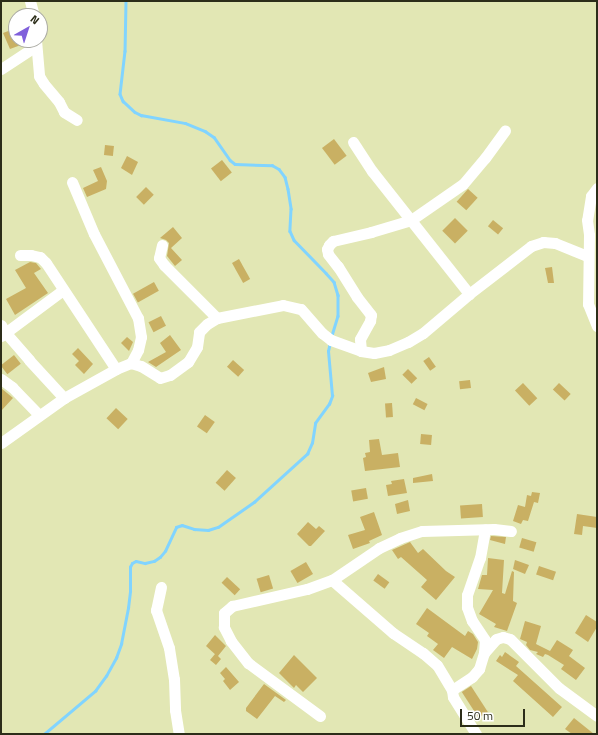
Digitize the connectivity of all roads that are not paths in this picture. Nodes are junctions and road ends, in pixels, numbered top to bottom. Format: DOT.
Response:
graph roads {
  1 [pos="29,48"];
  2 [pos="36,48"];
  3 [pos="1,69"];
  4 [pos="77,120"];
  5 [pos="504,130"];
  6 [pos="353,142"];
  7 [pos="72,182"];
  8 [pos="597,188"];
  9 [pos="411,220"];
  10 [pos="162,245"];
  11 [pos="20,256"];
  12 [pos="588,256"];
  13 [pos="63,290"];
  14 [pos="469,294"];
  15 [pos="217,318"];
  16 [pos="597,326"];
  17 [pos="2,331"];
  18 [pos="361,351"];
  19 [pos="131,363"];
  20 [pos="116,369"];
  21 [pos="1,379"];
  22 [pos="64,398"];
  23 [pos="39,416"];
  24 [pos="1,443"];
  25 [pos="485,529"];
  26 [pos="511,532"];
  27 [pos="332,580"];
  28 [pos="161,586"];
  29 [pos="484,653"];
  30 [pos="452,690"];
  31 [pos="320,716"];
  32 [pos="597,716"];
  33 [pos="179,734"];
  34 [pos="476,734"];
  1 -- 3 [label="street"];
  2 -- 4 [label="street"];
  5 -- 9 [label="street"];
  6 -- 9 [label="street"];
  7 -- 19 [label="street"];
  8 -- 12 [label="street"];
  9 -- 14 [label="street"];
  9 -- 18 [label="street"];
  10 -- 15 [label="street"];
  11 -- 13 [label="street"];
  12 -- 14 [label="street"];
  12 -- 16 [label="street"];
  13 -- 17 [label="street"];
  13 -- 20 [label="street"];
  14 -- 18 [label="street"];
  15 -- 18 [label="street"];
  15 -- 19 [label="street"];
  17 -- 22 [label="street"];
  19 -- 20 [label="street"];
  20 -- 22 [label="street"];
  21 -- 23 [label="street"];
  22 -- 23 [label="street"];
  23 -- 24 [label="street"];
  25 -- 26 [label="street"];
  25 -- 27 [label="street"];
  25 -- 29 [label="street"];
  27 -- 30 [label="street"];
  27 -- 31 [label="street"];
  28 -- 33 [label="street"];
  29 -- 30 [label="street"];
  29 -- 32 [label="street"];
  30 -- 34 [label="street"];
}
